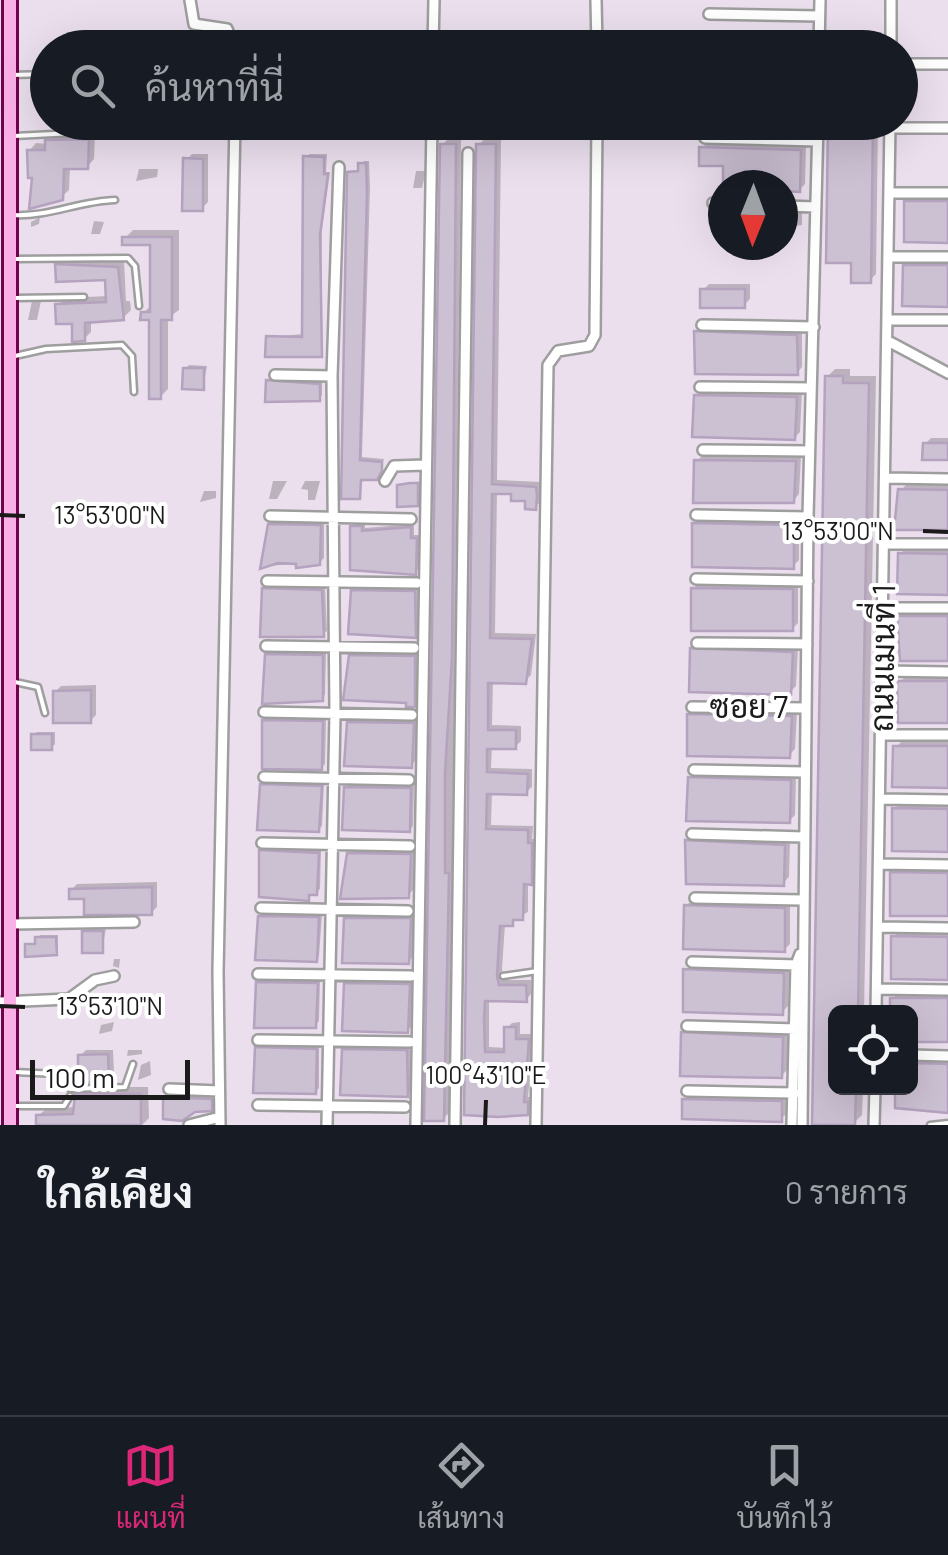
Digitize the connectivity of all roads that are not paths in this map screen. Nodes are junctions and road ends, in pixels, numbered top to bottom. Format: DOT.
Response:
graph roads {
  1 [pos="10,0"];
  2 [pos="190,0"];
  3 [pos="434,0"];
  4 [pos="596,0"];
  5 [pos="820,0"];
  6 [pos="891,0"];
  7 [pos="709,14"];
  8 [pos="819,16"];
  9 [pos="229,30"];
  10 [pos="433,30"];
  11 [pos="597,30"];
  12 [pos="819,30"];
  13 [pos="891,30"];
  14 [pos="918,64"];
  15 [pos="948,64"];
  16 [pos="7,67"];
  17 [pos="5,109"];
  18 [pos="918,126"];
  19 [pos="948,128"];
  20 [pos="30,135"];
  21 [pos="10,136"];
  22 [pos="235,140"];
  23 [pos="432,140"];
  24 [pos="598,140"];
  25 [pos="780,140"];
  26 [pos="890,140"];
  27 [pos="817,141"];
  28 [pos="468,153"];
  29 [pos="338,167"];
  30 [pos="5,176"];
  31 [pos="890,193"];
  32 [pos="948,193"];
  33 [pos="115,200"];
  34 [pos="7,205"];
  35 [pos="798,206"];
  36 [pos="816,207"];
  37 [pos="7,256"];
  38 [pos="889,256"];
  39 [pos="948,256"];
  40 [pos="84,296"];
  41 [pos="10,298"];
  42 [pos="138,306"];
  43 [pos="5,314"];
  44 [pos="888,320"];
  45 [pos="948,320"];
  46 [pos="702,326"];
  47 [pos="814,327"];
  48 [pos="888,341"];
  49 [pos="11,357"];
  50 [pos="948,373"];
  51 [pos="274,375"];
  52 [pos="332,376"];
  53 [pos="700,387"];
  54 [pos="811,388"];
  55 [pos="134,392"];
  56 [pos="703,450"];
  57 [pos="809,451"];
  58 [pos="426,465"];
  59 [pos="886,478"];
  60 [pos="948,479"];
  61 [pos="385,482"];
  62 [pos="696,515"];
  63 [pos="270,516"];
  64 [pos="334,516"];
  65 [pos="808,516"];
  66 [pos="411,519"];
  67 [pos="885,544"];
  68 [pos="948,544"];
  69 [pos="6,566"];
  70 [pos="696,578"];
  71 [pos="808,580"];
  72 [pos="267,581"];
  73 [pos="335,583"];
  74 [pos="418,584"];
  75 [pos="885,608"];
  76 [pos="948,608"];
  77 [pos="697,642"];
  78 [pos="807,644"];
  79 [pos="266,646"];
  80 [pos="336,647"];
  81 [pos="414,648"];
  82 [pos="883,671"];
  83 [pos="948,672"];
  84 [pos="10,682"];
  85 [pos="692,707"];
  86 [pos="806,708"];
  87 [pos="45,712"];
  88 [pos="264,712"];
  89 [pos="335,713"];
  90 [pos="412,715"];
  91 [pos="882,735"];
  92 [pos="948,735"];
  93 [pos="694,770"];
  94 [pos="804,772"];
  95 [pos="264,777"];
  96 [pos="334,778"];
  97 [pos="409,780"];
  98 [pos="881,799"];
  99 [pos="948,800"];
  100 [pos="692,834"];
  101 [pos="804,837"];
  102 [pos="262,843"];
  103 [pos="332,845"];
  104 [pos="410,846"];
  105 [pos="879,864"];
  106 [pos="948,865"];
  107 [pos="695,898"];
  108 [pos="802,900"];
  109 [pos="261,908"];
  110 [pos="332,909"];
  111 [pos="408,911"];
  112 [pos="134,922"];
  113 [pos="11,924"];
  114 [pos="878,927"];
  115 [pos="948,928"];
  116 [pos="5,956"];
  117 [pos="692,962"];
  118 [pos="800,965"];
  119 [pos="538,971"];
  120 [pos="258,974"];
  121 [pos="6,975"];
  122 [pos="114,976"];
  123 [pos="331,976"];
  124 [pos="411,976"];
  125 [pos="504,976"];
  126 [pos="877,989"];
  127 [pos="948,990"];
  128 [pos="6,1002"];
  129 [pos="876,1005"];
  130 [pos="687,1026"];
  131 [pos="800,1030"];
  132 [pos="258,1040"];
  133 [pos="330,1040"];
  134 [pos="410,1042"];
  135 [pos="918,1055"];
  136 [pos="948,1056"];
  137 [pos="132,1064"];
  138 [pos="11,1072"];
  139 [pos="169,1089"];
  140 [pos="220,1091"];
  141 [pos="687,1091"];
  142 [pos="798,1093"];
  143 [pos="874,1095"];
  144 [pos="70,1096"];
  145 [pos="258,1105"];
  146 [pos="10,1106"];
  147 [pos="328,1106"];
  148 [pos="405,1107"];
  149 [pos="220,1121"];
  150 [pos="948,1123"];
  151 [pos="10,1125"];
  152 [pos="190,1125"];
  153 [pos="327,1125"];
  154 [pos="416,1125"];
  155 [pos="455,1125"];
  156 [pos="536,1125"];
  157 [pos="792,1125"];
  158 [pos="802,1125"];
  159 [pos="874,1125"];
  160 [pos="930,1125"];
  1 -- 16 [label="main road"];
  2 -- 9 [label="street"];
  3 -- 10 [label="street"];
  4 -- 11 [label="street"];
  5 -- 8 [label="street"];
  6 -- 13 [label="street"];
  7 -- 8 [label="street"];
  8 -- 12 [label="street"];
  14 -- 15 [label="street"];
  16 -- 17 [label="main road"];
  17 -- 21 [label="main road"];
  18 -- 19 [label="street"];
  20 -- 21 [label="lane"];
  21 -- 30 [label="main road"];
  22 -- 140 [label="street"];
  23 -- 58 [label="street"];
  24 -- 119 [label="street"];
  25 -- 27 [label="street"];
  26 -- 31 [label="street, ถนนเมนที่ 1"];
  27 -- 36 [label="street"];
  28 -- 155 [label="street"];
  29 -- 52 [label="street"];
  30 -- 34 [label="main road"];
  31 -- 32 [label="street"];
  31 -- 38 [label="street, ถนนเมนที่ 1"];
  33 -- 34 [label="lane"];
  34 -- 37 [label="main road"];
  35 -- 36 [label="street"];
  36 -- 47 [label="street"];
  37 -- 41 [label="main road"];
  37 -- 42 [label="lane"];
  38 -- 39 [label="street"];
  38 -- 44 [label="street, ถนนเมนที่ 1"];
  40 -- 41 [label="lane"];
  41 -- 43 [label="main road"];
  43 -- 49 [label="main road"];
  44 -- 45 [label="street"];
  44 -- 48 [label="street, ถนนเมนที่ 1"];
  46 -- 47 [label="street"];
  47 -- 54 [label="street"];
  48 -- 50 [label="street"];
  48 -- 59 [label="street, ถนนเมนที่ 1"];
  49 -- 55 [label="lane"];
  49 -- 69 [label="main road"];
  51 -- 52 [label="street"];
  52 -- 64 [label="street"];
  53 -- 54 [label="street"];
  54 -- 57 [label="street"];
  56 -- 57 [label="street"];
  57 -- 65 [label="street"];
  58 -- 61 [label="street"];
  58 -- 154 [label="street"];
  59 -- 60 [label="street"];
  59 -- 67 [label="street, ถนนเมนที่ 1"];
  62 -- 65 [label="street"];
  63 -- 64 [label="street"];
  64 -- 66 [label="street"];
  64 -- 73 [label="street"];
  65 -- 71 [label="street"];
  67 -- 68 [label="street"];
  67 -- 75 [label="street, ถนนเมนที่ 1"];
  69 -- 84 [label="main road"];
  70 -- 71 [label="street"];
  71 -- 78 [label="street"];
  72 -- 73 [label="street"];
  73 -- 74 [label="street"];
  73 -- 80 [label="street"];
  75 -- 76 [label="street"];
  75 -- 82 [label="street, ถนนเมนที่ 1"];
  77 -- 78 [label="street"];
  78 -- 86 [label="street"];
  79 -- 80 [label="street"];
  80 -- 81 [label="street"];
  80 -- 89 [label="street"];
  82 -- 83 [label="street"];
  82 -- 91 [label="street, ถนนเมนที่ 1"];
  84 -- 87 [label="lane"];
  84 -- 113 [label="main road"];
  85 -- 86 [label="street, ซอย 7"];
  86 -- 94 [label="street"];
  88 -- 89 [label="street"];
  89 -- 90 [label="street"];
  89 -- 96 [label="street"];
  91 -- 92 [label="street"];
  91 -- 98 [label="street, ถนนเมนที่ 1"];
  93 -- 94 [label="street"];
  94 -- 101 [label="street"];
  95 -- 96 [label="street"];
  96 -- 97 [label="street"];
  96 -- 103 [label="street"];
  98 -- 99 [label="street"];
  98 -- 105 [label="street, ถนนเมนที่ 1"];
  100 -- 101 [label="street"];
  101 -- 108 [label="street"];
  102 -- 103 [label="street"];
  103 -- 104 [label="street"];
  103 -- 110 [label="street"];
  105 -- 106 [label="street"];
  105 -- 114 [label="street, ถนนเมนที่ 1"];
  107 -- 108 [label="street"];
  108 -- 118 [label="street"];
  109 -- 110 [label="street"];
  110 -- 111 [label="street"];
  110 -- 123 [label="street"];
  112 -- 113 [label="street"];
  113 -- 116 [label="main road"];
  114 -- 115 [label="street"];
  114 -- 126 [label="street, ถนนเมนที่ 1"];
  116 -- 121 [label="main road"];
  117 -- 118 [label="street"];
  118 -- 131 [label="street"];
  119 -- 125 [label="lane"];
  119 -- 156 [label="street"];
  120 -- 123 [label="street"];
  121 -- 128 [label="main road"];
  122 -- 128 [label="street"];
  123 -- 124 [label="street"];
  123 -- 133 [label="street"];
  126 -- 127 [label="street"];
  126 -- 129 [label="street, ถนนเมนที่ 1"];
  128 -- 138 [label="main road"];
  130 -- 131 [label="street"];
  131 -- 142 [label="street"];
  132 -- 133 [label="street"];
  133 -- 134 [label="street"];
  133 -- 147 [label="street"];
  135 -- 136 [label="street"];
  137 -- 138 [label="lane"];
  138 -- 146 [label="main road"];
  139 -- 140 [label="street"];
  140 -- 149 [label="street"];
  141 -- 142 [label="street"];
  142 -- 157 [label="street"];
  142 -- 158 [label="street"];
  143 -- 159 [label="street"];
  144 -- 146 [label="lane"];
  145 -- 147 [label="street"];
  146 -- 151 [label="main road"];
  147 -- 148 [label="street"];
  147 -- 153 [label="street"];
  149 -- 152 [label="street"];
  150 -- 160 [label="lane"];
}
